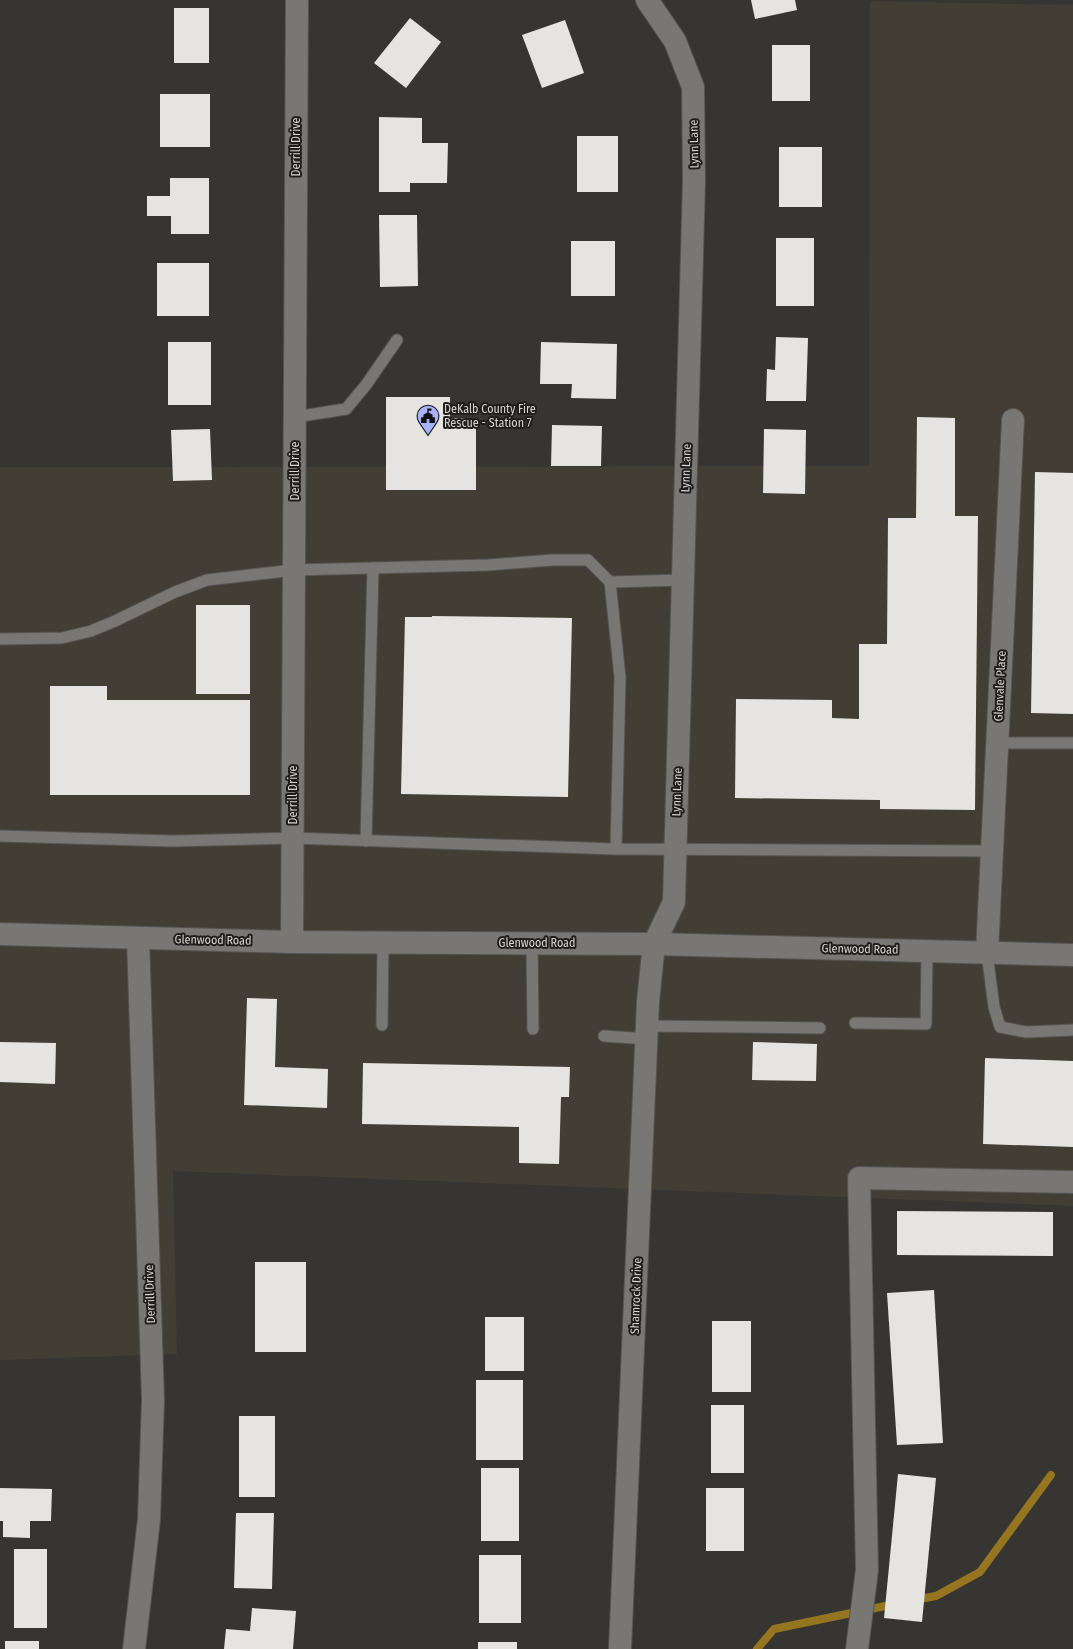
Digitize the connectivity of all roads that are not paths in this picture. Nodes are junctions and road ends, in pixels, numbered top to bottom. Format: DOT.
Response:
graph roads {
  1 [pos="297,0"];
  2 [pos="647,0"];
  3 [pos="397,340"];
  4 [pos="295,417"];
  5 [pos="1013,420"];
  6 [pos="373,568"];
  7 [pos="294,570"];
  8 [pos="683,580"];
  9 [pos="610,582"];
  10 [pos="0,639"];
  11 [pos="997,743"];
  12 [pos="1073,743"];
  13 [pos="0,836"];
  14 [pos="293,838"];
  15 [pos="366,840"];
  16 [pos="616,849"];
  17 [pos="675,849"];
  18 [pos="992,851"];
  19 [pos="0,934"];
  20 [pos="138,938"];
  21 [pos="292,942"];
  22 [pos="383,942"];
  23 [pos="532,943"];
  24 [pos="654,944"];
  25 [pos="927,950"];
  26 [pos="987,953"];
  27 [pos="1073,955"];
  28 [pos="855,1023"];
  29 [pos="382,1025"];
  30 [pos="820,1028"];
  31 [pos="533,1029"];
  32 [pos="1073,1030"];
  33 [pos="647,1032"];
  34 [pos="604,1036"];
  35 [pos="1073,1182"];
  36 [pos="134,1649"];
  37 [pos="620,1649"];
  38 [pos="857,1649"];
  1 -- 4 [label="street, Derrill Drive"];
  2 -- 8 [label="street, Lynn Lane"];
  3 -- 4 [label="lane"];
  4 -- 7 [label="street, Derrill Drive"];
  5 -- 11 [label="street, Glenvale Place"];
  6 -- 7 [label="lane"];
  6 -- 9 [label="lane"];
  6 -- 15 [label="lane"];
  7 -- 10 [label="lane"];
  7 -- 14 [label="street, Derrill Drive"];
  8 -- 9 [label="lane"];
  8 -- 17 [label="street, Lynn Lane"];
  9 -- 16 [label="lane"];
  11 -- 12 [label="lane"];
  11 -- 18 [label="street, Glenvale Place"];
  13 -- 14 [label="lane"];
  14 -- 15 [label="lane"];
  14 -- 21 [label="street, Derrill Drive"];
  15 -- 16 [label="lane"];
  16 -- 17 [label="lane"];
  17 -- 18 [label="lane"];
  17 -- 24 [label="street, Lynn Lane"];
  18 -- 26 [label="street, Glenvale Place"];
  19 -- 20 [label="street, Glenwood Road"];
  20 -- 21 [label="street, Glenwood Road"];
  20 -- 36 [label="street, Derrill Drive"];
  21 -- 22 [label="street, Glenwood Road"];
  22 -- 23 [label="street, Glenwood Road"];
  22 -- 29 [label="lane"];
  23 -- 24 [label="street, Glenwood Road"];
  23 -- 31 [label="lane"];
  24 -- 25 [label="street, Glenwood Road"];
  24 -- 33 [label="street, Shamrock Drive"];
  25 -- 26 [label="street, Glenwood Road"];
  25 -- 28 [label="lane"];
  26 -- 27 [label="street, Glenwood Road"];
  26 -- 32 [label="lane"];
  30 -- 33 [label="lane"];
  33 -- 34 [label="lane"];
  33 -- 37 [label="street, Shamrock Drive"];
  35 -- 38 [label="street"];
}
